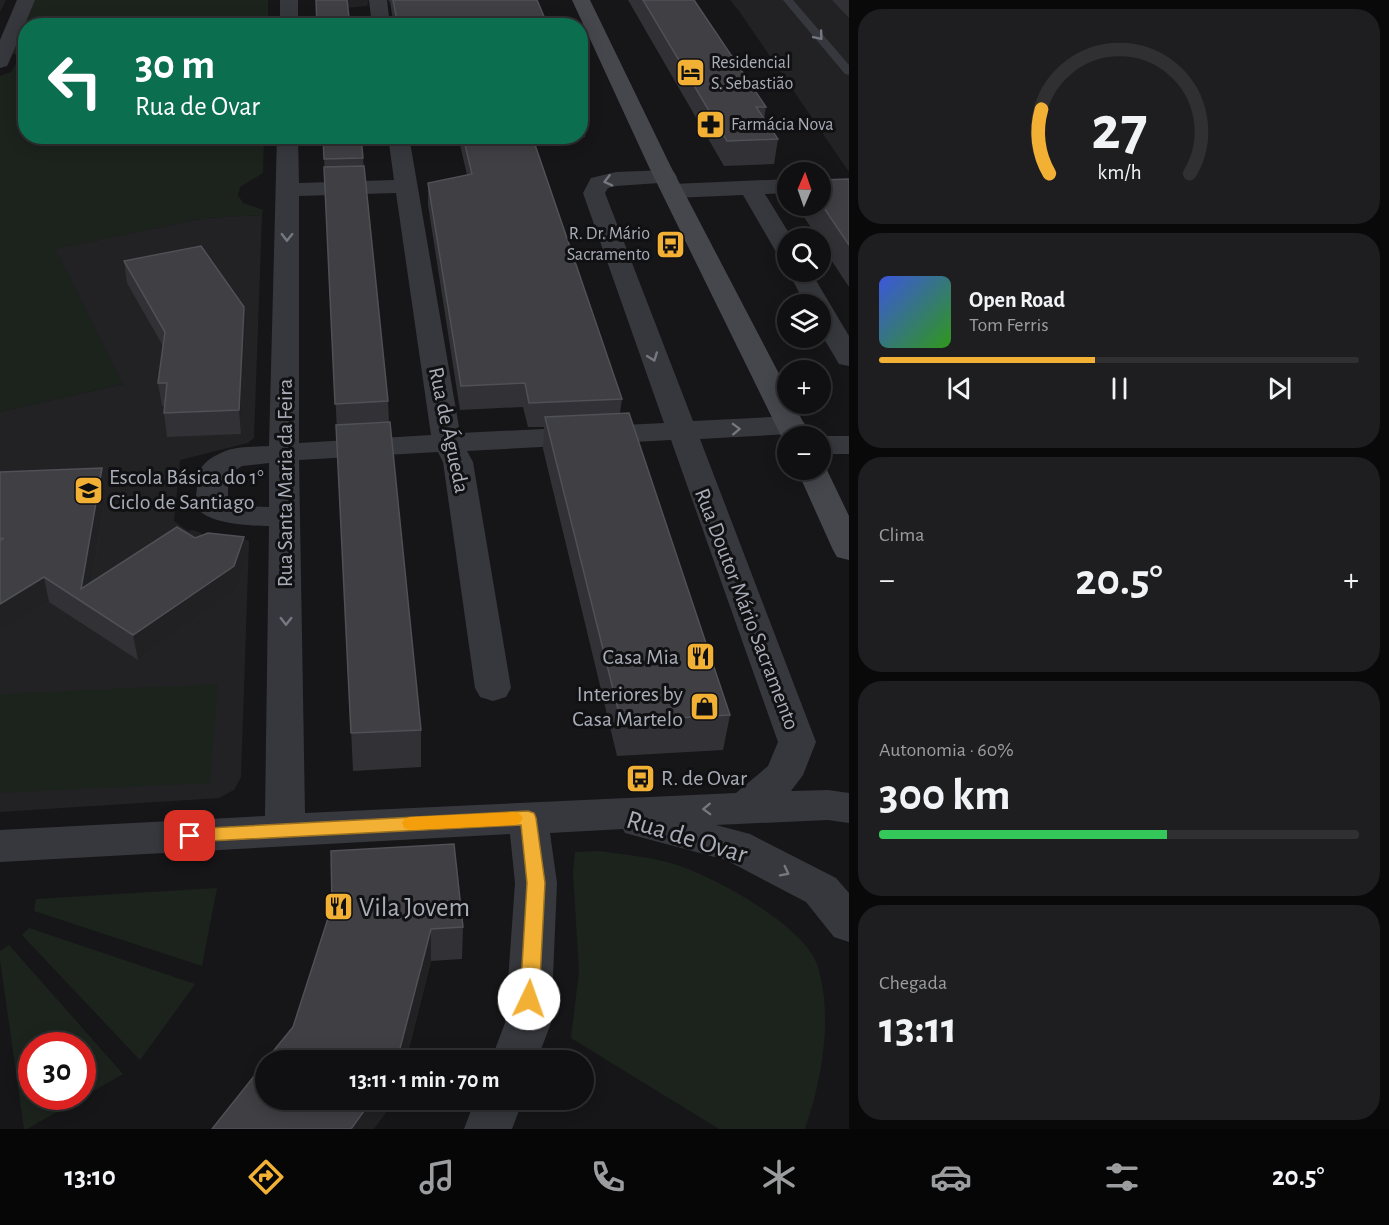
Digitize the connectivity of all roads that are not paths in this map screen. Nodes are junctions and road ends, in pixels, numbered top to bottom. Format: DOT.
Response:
graph roads {
  1 [pos="26,0"];
  2 [pos="289,0"];
  3 [pos="378,0"];
  4 [pos="581,0"];
  5 [pos="788,0"];
  6 [pos="18,18"];
  7 [pos="289,18"];
  8 [pos="380,18"];
  9 [pos="18,19"];
  10 [pos="0,62"];
  11 [pos="849,72"];
  12 [pos="288,144"];
  13 [pos="399,144"];
  14 [pos="669,184"];
  15 [pos="405,186"];
  16 [pos="777,187"];
  17 [pos="750,188"];
  18 [pos="288,190"];
  19 [pos="777,233"];
  20 [pos="831,328"];
  21 [pos="849,358"];
  22 [pos="791,426"];
  23 [pos="681,431"];
  24 [pos="777,431"];
  25 [pos="447,442"];
  26 [pos="284,452"];
  27 [pos="817,480"];
  28 [pos="285,517"];
  29 [pos="849,550"];
  30 [pos="493,688"];
  31 [pos="747,807"];
  32 [pos="849,808"];
  33 [pos="611,815"];
  34 [pos="528,818"];
  35 [pos="285,830"];
  36 [pos="0,846"];
  37 [pos="849,924"];
  38 [pos="518,1050"];
  39 [pos="495,1110"];
  40 [pos="488,1129"];
  1 -- 6 [label="street"];
  2 -- 7 [label="street"];
  3 -- 8 [label="street"];
  4 -- 14 [label="street"];
  5 -- 11 [label="lane, one-way"];
  9 -- 10 [label="street"];
  12 -- 18 [label="street, Rua Santa Maria da Feira"];
  13 -- 15 [label="street, Rua de Águeda"];
  14 -- 17 [label="street, Rua Doutor Mário Sacramento"];
  14 -- 22 [label="street"];
  14 -- 23 [label="street, Rua Doutor Mário Sacramento, one-way"];
  15 -- 18 [label="street"];
  15 -- 25 [label="street, Rua de Águeda"];
  16 -- 17 [label="street, Rua Doutor Mário Sacramento"];
  17 -- 19 [label="street"];
  18 -- 26 [label="street, Rua Santa Maria da Feira, one-way"];
  20 -- 21 [label="street"];
  23 -- 24 [label="street, one-way"];
  23 -- 25 [label="street"];
  23 -- 31 [label="street, Rua Doutor Mário Sacramento"];
  25 -- 26 [label="street"];
  25 -- 30 [label="street, Rua de Águeda"];
  26 -- 28 [label="street, Rua Santa Maria da Feira"];
  26 -- 28 [label="street"];
  27 -- 29 [label="street"];
  28 -- 35 [label="street, Rua Santa Maria da Feira, one-way"];
  31 -- 32 [label="street, Rua de Ovar"];
  31 -- 33 [label="street, Rua de Ovar, one-way"];
  33 -- 34 [label="street, Rua de Ovar"];
  33 -- 37 [label="street, Rua de Ovar, one-way"];
  34 -- 35 [label="street, Rua de Ovar"];
  34 -- 38 [label="street"];
  35 -- 36 [label="street, Rua de Ovar"];
  39 -- 40 [label="street"];
}
